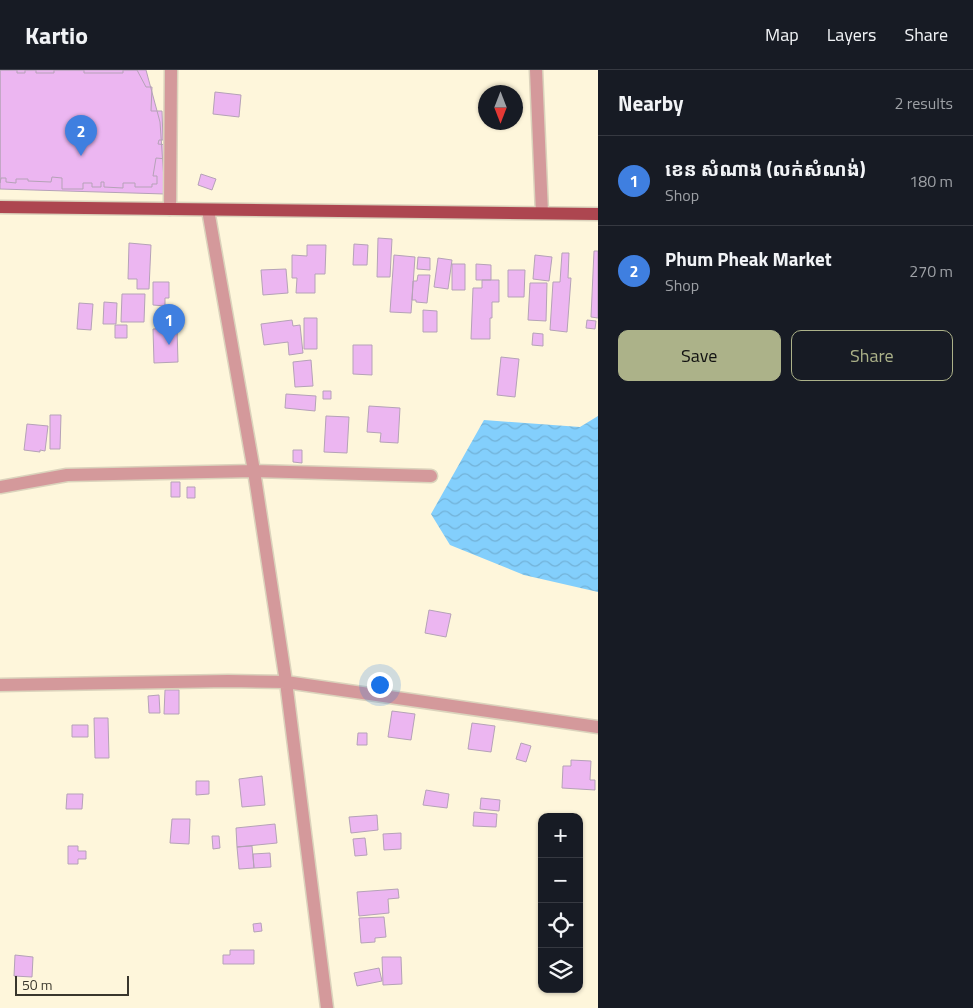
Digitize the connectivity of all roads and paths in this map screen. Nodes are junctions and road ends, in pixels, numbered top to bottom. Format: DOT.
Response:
graph roads {
  1 [pos="171,70"];
  2 [pos="536,70"];
  3 [pos="0,207"];
  4 [pos="170,209"];
  5 [pos="208,210"];
  6 [pos="542,213"];
  7 [pos="598,214"];
  8 [pos="254,470"];
  9 [pos="431,476"];
  10 [pos="0,487"];
  11 [pos="286,682"];
  12 [pos="0,685"];
  13 [pos="598,727"];
  14 [pos="327,1008"];
  1 -- 4 [label="street"];
  2 -- 6 [label="street"];
  3 -- 4 [label="main road"];
  4 -- 5 [label="main road"];
  5 -- 6 [label="main road"];
  5 -- 8 [label="street"];
  6 -- 7 [label="main road"];
  8 -- 9 [label="street"];
  8 -- 10 [label="street"];
  8 -- 11 [label="street"];
  11 -- 12 [label="street"];
  11 -- 13 [label="street"];
  11 -- 14 [label="street"];
}
